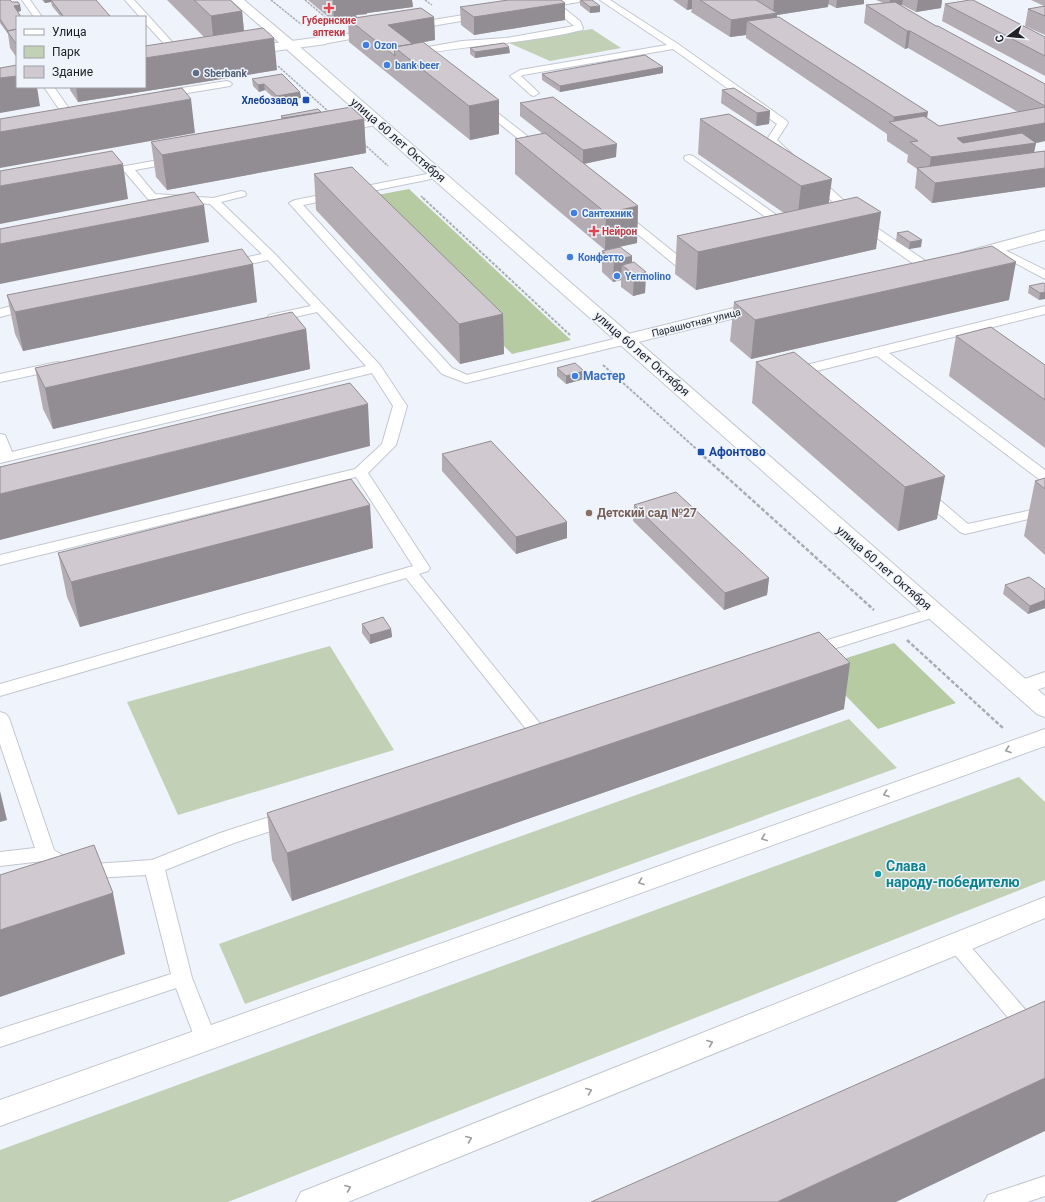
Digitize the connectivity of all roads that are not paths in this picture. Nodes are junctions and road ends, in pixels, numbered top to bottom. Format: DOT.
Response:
graph roads {
  1 [pos="26,0"];
  2 [pos="129,0"];
  3 [pos="237,0"];
  4 [pos="576,0"];
  5 [pos="604,0"];
  6 [pos="553,4"];
  7 [pos="537,6"];
  8 [pos="454,10"];
  9 [pos="493,13"];
  10 [pos="37,16"];
  11 [pos="144,16"];
  12 [pos="471,17"];
  13 [pos="146,18"];
  14 [pos="434,23"];
  15 [pos="407,27"];
  16 [pos="339,30"];
  17 [pos="377,32"];
  18 [pos="348,37"];
  19 [pos="322,41"];
  20 [pos="462,44"];
  21 [pos="290,45"];
  22 [pos="675,46"];
  23 [pos="229,53"];
  24 [pos="188,60"];
  25 [pos="172,62"];
  26 [pos="436,68"];
  27 [pos="227,84"];
  28 [pos="50,88"];
  29 [pos="534,93"];
  30 [pos="150,96"];
  31 [pos="474,98"];
  32 [pos="51,112"];
  33 [pos="377,122"];
  34 [pos="331,130"];
  35 [pos="182,158"];
  36 [pos="548,158"];
  37 [pos="689,158"];
  38 [pos="795,162"];
  39 [pos="128,169"];
  40 [pos="113,172"];
  41 [pos="807,173"];
  42 [pos="437,175"];
  43 [pos="241,194"];
  44 [pos="213,201"];
  45 [pos="610,207"];
  46 [pos="860,220"];
  47 [pos="845,224"];
  48 [pos="1045,235"];
  49 [pos="783,238"];
  50 [pos="995,248"];
  51 [pos="709,255"];
  52 [pos="271,256"];
  53 [pos="939,263"];
  54 [pos="217,267"];
  55 [pos="903,272"];
  56 [pos="1045,275"];
  57 [pos="780,302"];
  58 [pos="41,303"];
  59 [pos="320,308"];
  60 [pos="1045,310"];
  61 [pos="0,313"];
  62 [pos="261,321"];
  63 [pos="626,340"];
  64 [pos="880,352"];
  65 [pos="71,363"];
  66 [pos="375,368"];
  67 [pos="0,378"];
  68 [pos="800,388"];
  69 [pos="0,438"];
  70 [pos="3,458"];
  71 [pos="360,472"];
  72 [pos="1045,477"];
  73 [pos="912,484"];
  74 [pos="1045,511"];
  75 [pos="0,560"];
  76 [pos="409,572"];
  77 [pos="935,612"];
  78 [pos="792,657"];
  79 [pos="1045,679"];
  80 [pos="1021,688"];
  81 [pos="0,690"];
  82 [pos="1045,709"];
  83 [pos="0,718"];
  84 [pos="540,735"];
  85 [pos="1033,741"];
  86 [pos="301,814"];
  87 [pos="46,854"];
  88 [pos="0,859"];
  89 [pos="154,867"];
  90 [pos="1045,907"];
  91 [pos="957,944"];
  92 [pos="182,978"];
  93 [pos="1001,1030"];
  94 [pos="0,1038"];
  95 [pos="205,1038"];
  96 [pos="0,1113"];
  97 [pos="1045,1186"];
  98 [pos="312,1202"];
  99 [pos="996,1202"];
  1 -- 10 [label="lane"];
  2 -- 11 [label="lane"];
  3 -- 21 [label="main road, улица 60 лет Октября"];
  4 -- 6 [label="lane"];
  5 -- 22 [label="lane"];
  6 -- 7 [label="lane"];
  6 -- 20 [label="lane"];
  8 -- 12 [label="lane"];
  9 -- 12 [label="lane"];
  12 -- 14 [label="lane"];
  13 -- 24 [label="lane"];
  14 -- 15 [label="lane"];
  14 -- 20 [label="lane"];
  16 -- 18 [label="lane"];
  17 -- 18 [label="lane"];
  18 -- 19 [label="lane"];
  19 -- 21 [label="main road"];
  20 -- 26 [label="lane"];
  21 -- 23 [label="main road"];
  21 -- 33 [label="main road, улица 60 лет Октября"];
  22 -- 29 [label="lane"];
  22 -- 38 [label="lane"];
  24 -- 25 [label="main road"];
  27 -- 30 [label="lane"];
  28 -- 32 [label="lane"];
  31 -- 36 [label="lane"];
  33 -- 34 [label="lane"];
  33 -- 42 [label="main road, улица 60 лет Октября"];
  35 -- 39 [label="lane"];
  37 -- 49 [label="lane"];
  39 -- 40 [label="lane"];
  39 -- 44 [label="lane"];
  41 -- 46 [label="lane"];
  42 -- 63 [label="main road, улица 60 лет Октября"];
  42 -- 63 [label="lane"];
  43 -- 44 [label="lane"];
  44 -- 52 [label="lane"];
  45 -- 51 [label="lane"];
  46 -- 47 [label="lane"];
  46 -- 53 [label="lane"];
  48 -- 50 [label="main road"];
  50 -- 53 [label="main road"];
  50 -- 56 [label="lane"];
  52 -- 54 [label="lane"];
  52 -- 59 [label="lane"];
  53 -- 55 [label="main road"];
  57 -- 63 [label="main road, Парашютная улица"];
  58 -- 61 [label="lane"];
  59 -- 62 [label="lane"];
  59 -- 66 [label="lane"];
  60 -- 64 [label="lane"];
  63 -- 77 [label="main road, улица 60 лет Октября"];
  64 -- 68 [label="lane"];
  64 -- 72 [label="lane"];
  65 -- 67 [label="lane"];
  66 -- 70 [label="lane"];
  66 -- 71 [label="lane"];
  69 -- 70 [label="lane"];
  71 -- 75 [label="lane"];
  71 -- 76 [label="lane"];
  73 -- 74 [label="lane"];
  76 -- 81 [label="lane"];
  76 -- 84 [label="lane"];
  77 -- 78 [label="lane"];
  77 -- 80 [label="main road, улица 60 лет Октября"];
  79 -- 80 [label="main road"];
  80 -- 82 [label="main road, улица 60 лет Октября"];
  83 -- 87 [label="lane"];
  85 -- 95 [label="main road, one-way"];
  86 -- 89 [label="lane"];
  87 -- 88 [label="lane"];
  87 -- 89 [label="lane"];
  89 -- 92 [label="lane"];
  90 -- 91 [label="main road"];
  91 -- 93 [label="lane"];
  98 -- 91 [label="main road, one-way"];
  92 -- 94 [label="lane"];
  92 -- 95 [label="lane"];
  95 -- 96 [label="main road"];
  97 -- 99 [label="lane"];
}
